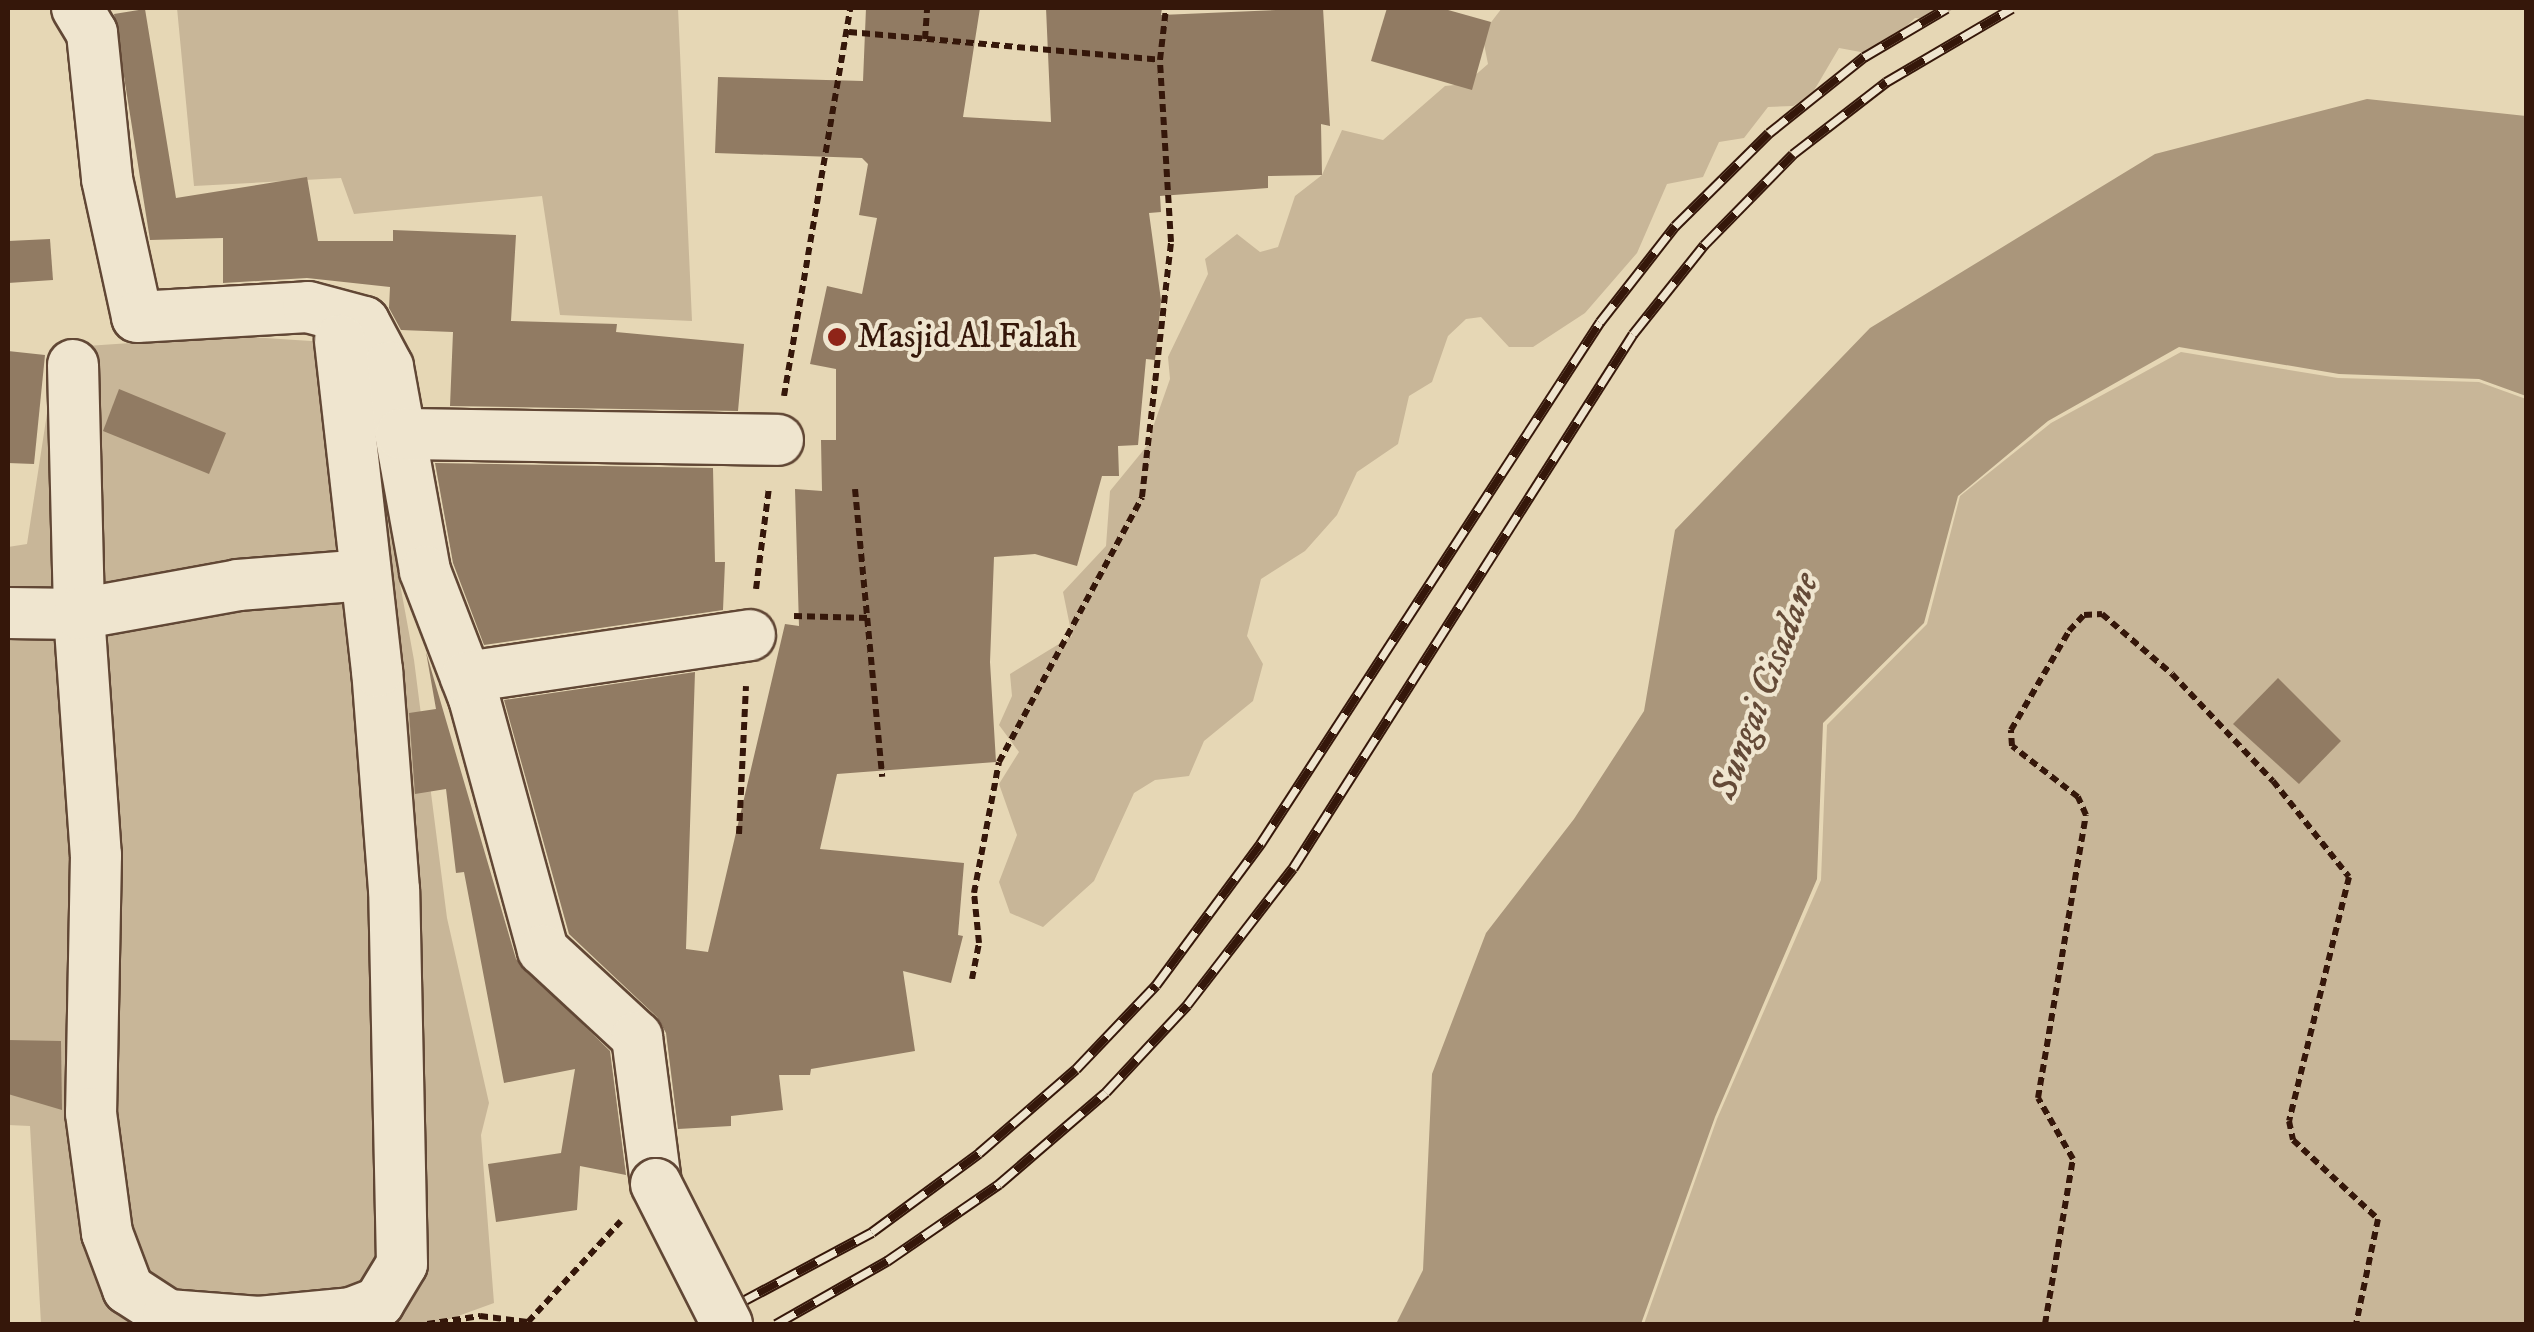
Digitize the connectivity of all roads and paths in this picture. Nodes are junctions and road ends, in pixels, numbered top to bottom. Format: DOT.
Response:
graph roads {
  1 [pos="78,8"];
  2 [pos="850,8"];
  3 [pos="927,8"];
  4 [pos="1166,8"];
  5 [pos="925,39"];
  6 [pos="1160,60"];
  7 [pos="340,340"];
  8 [pos="73,365"];
  9 [pos="401,434"];
  10 [pos="778,440"];
  11 [pos="856,488"];
  12 [pos="366,575"];
  13 [pos="8,612"];
  14 [pos="79,614"];
  15 [pos="868,618"];
  16 [pos="770,626"];
  17 [pos="466,677"];
  18 [pos="882,777"];
  19 [pos="972,979"];
  20 [pos="656,1184"];
  21 [pos="427,1324"];
  22 [pos="726,1324"];
  23 [pos="2045,1324"];
  24 [pos="2356,1324"];
  1 -- 9 [label="street"];
  2 -- 5 [label="path"];
  3 -- 5 [label="path"];
  4 -- 6 [label="path"];
  5 -- 6 [label="path"];
  6 -- 19 [label="path"];
  7 -- 12 [label="street"];
  8 -- 14 [label="street"];
  9 -- 10 [label="street"];
  9 -- 17 [label="street"];
  11 -- 15 [label="path"];
  12 -- 14 [label="street"];
  12 -- 14 [label="street"];
  13 -- 14 [label="street"];
  15 -- 16 [label="path"];
  15 -- 18 [label="path"];
  16 -- 17 [label="street"];
  17 -- 20 [label="street"];
  20 -- 21 [label="path"];
  20 -- 22 [label="street, bridge"];
  23 -- 24 [label="path"];
}
